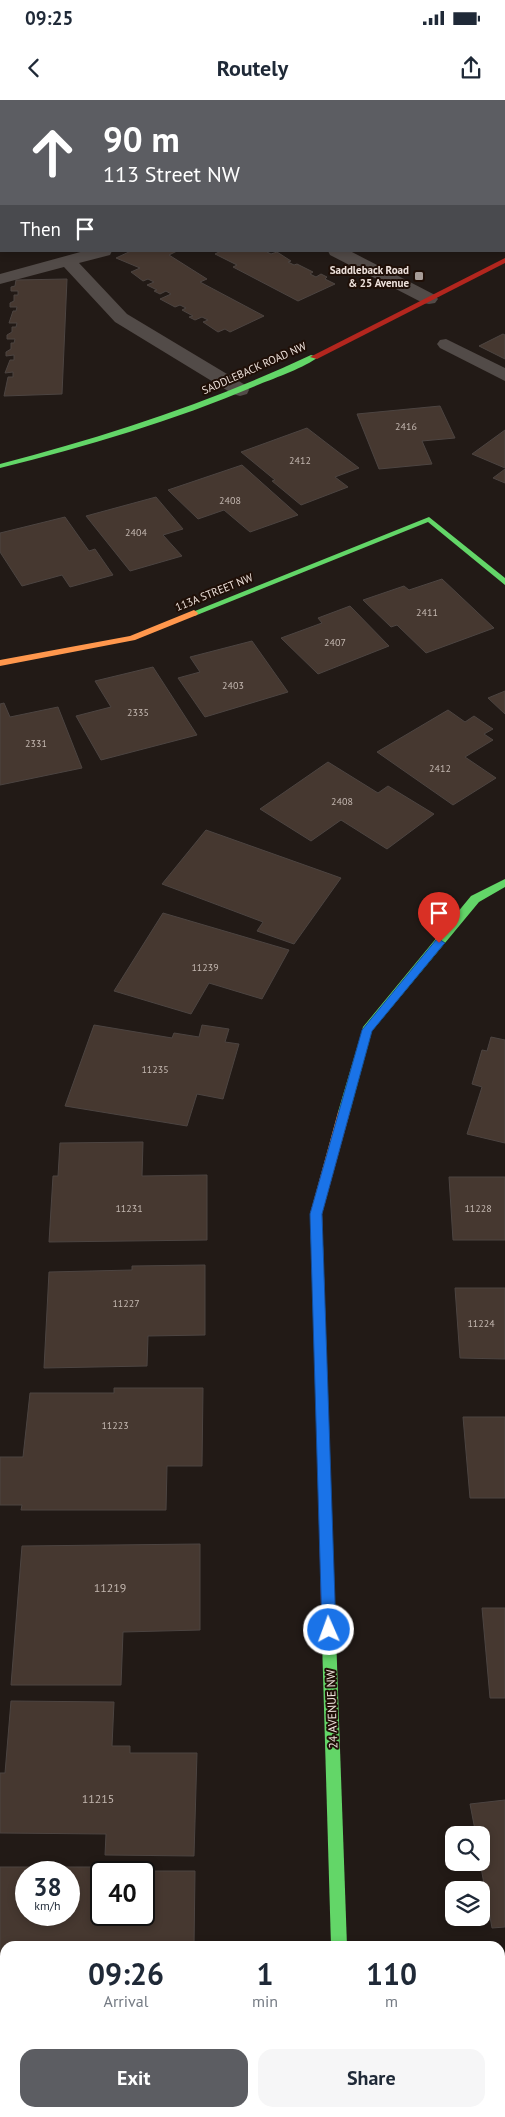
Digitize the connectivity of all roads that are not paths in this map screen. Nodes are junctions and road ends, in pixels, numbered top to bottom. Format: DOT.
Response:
graph roads {
  1 [pos="100,252"];
  2 [pos="338,252"];
  3 [pos="505,260"];
  4 [pos="68,261"];
  5 [pos="0,279"];
  6 [pos="429,299"];
  7 [pos="446,344"];
  8 [pos="505,374"];
  9 [pos="240,390"];
  10 [pos="0,466"];
  11 [pos="505,582"];
  12 [pos="0,663"];
  13 [pos="505,882"];
  14 [pos="340,1941"];
  1 -- 4 [label="street"];
  2 -- 6 [label="street"];
  3 -- 6 [label="street, SADDLEBACK ROAD NW"];
  4 -- 5 [label="street"];
  4 -- 9 [label="street"];
  6 -- 9 [label="street, SADDLEBACK ROAD NW"];
  7 -- 8 [label="street"];
  9 -- 10 [label="street, SADDLEBACK ROAD NW"];
  11 -- 12 [label="street, 113A STREET NW"];
  13 -- 14 [label="street, 24 AVENUE NW"];
}
